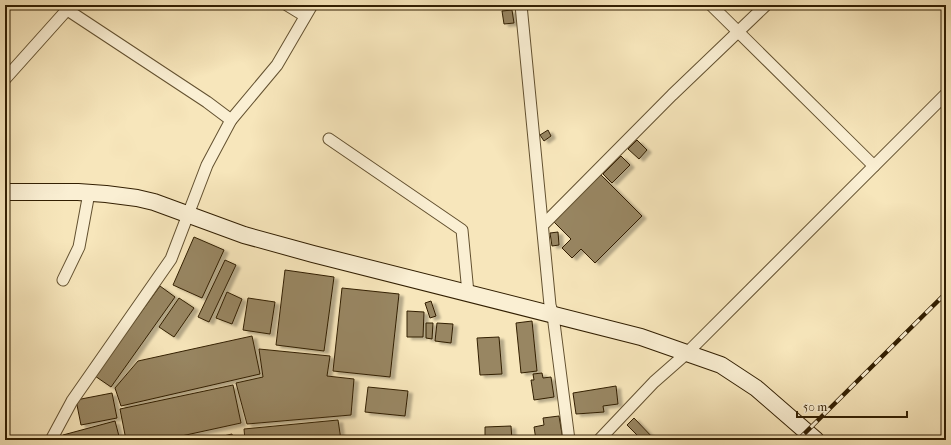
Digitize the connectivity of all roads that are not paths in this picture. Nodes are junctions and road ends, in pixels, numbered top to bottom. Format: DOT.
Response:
graph roads {
  1 [pos="287,5"];
  2 [pos="312,5"];
  3 [pos="521,5"];
  4 [pos="711,5"];
  5 [pos="766,5"];
  6 [pos="72,8"];
  7 [pos="305,16"];
  8 [pos="737,31"];
  9 [pos="5,79"];
  10 [pos="946,94"];
  11 [pos="231,120"];
  12 [pos="329,139"];
  13 [pos="874,166"];
  14 [pos="5,192"];
  15 [pos="89,193"];
  16 [pos="187,215"];
  17 [pos="543,225"];
  18 [pos="63,280"];
  19 [pos="468,293"];
  20 [pos="553,315"];
  21 [pos="687,353"];
  22 [pos="51,440"];
  23 [pos="569,440"];
  24 [pos="599,440"];
  25 [pos="816,440"];
  1 -- 7 [label="street"];
  2 -- 7 [label="street"];
  3 -- 17 [label="street"];
  4 -- 8 [label="street"];
  5 -- 8 [label="street"];
  6 -- 9 [label="street"];
  6 -- 11 [label="street"];
  7 -- 11 [label="street"];
  8 -- 13 [label="street"];
  8 -- 17 [label="street"];
  10 -- 13 [label="street"];
  11 -- 16 [label="street"];
  12 -- 19 [label="street"];
  13 -- 21 [label="street"];
  14 -- 15 [label="street"];
  15 -- 16 [label="street"];
  15 -- 18 [label="street"];
  16 -- 19 [label="street"];
  16 -- 22 [label="street"];
  17 -- 20 [label="street"];
  19 -- 20 [label="street"];
  20 -- 21 [label="street"];
  20 -- 23 [label="street"];
  21 -- 24 [label="street"];
  21 -- 25 [label="street"];
}
